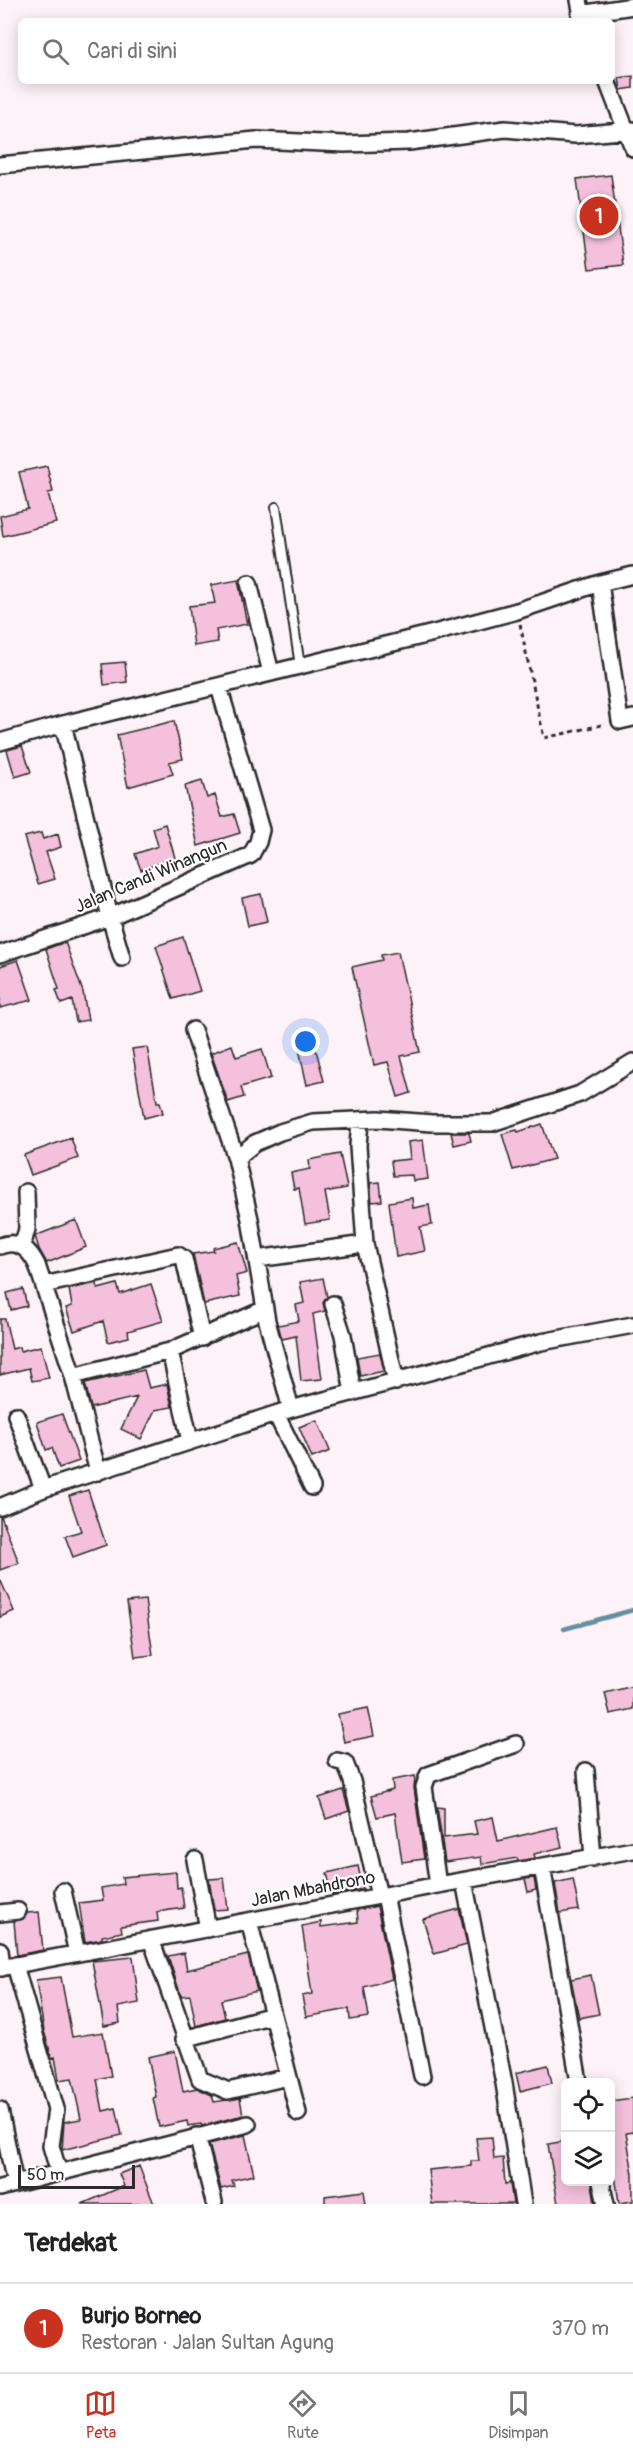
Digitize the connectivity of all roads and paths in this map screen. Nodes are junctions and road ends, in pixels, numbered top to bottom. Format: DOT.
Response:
graph roads {
  1 [pos="633,6"];
  2 [pos="581,12"];
  3 [pos="608,84"];
  4 [pos="630,131"];
  5 [pos="633,148"];
  6 [pos="0,165"];
  7 [pos="276,507"];
  8 [pos="633,575"];
  9 [pos="249,583"];
  10 [pos="600,583"];
  11 [pos="517,611"];
  12 [pos="300,666"];
  13 [pos="271,674"];
  14 [pos="219,687"];
  15 [pos="627,720"];
  16 [pos="63,724"];
  17 [pos="0,742"];
  18 [pos="110,917"];
  19 [pos="0,954"];
  20 [pos="122,958"];
  21 [pos="193,1030"];
  22 [pos="633,1062"];
  23 [pos="360,1121"];
  24 [pos="236,1158"];
  25 [pos="26,1192"];
  26 [pos="365,1244"];
  27 [pos="0,1246"];
  28 [pos="22,1247"];
  29 [pos="256,1259"];
  30 [pos="44,1285"];
  31 [pos="333,1304"];
  32 [pos="265,1309"];
  33 [pos="633,1325"];
  34 [pos="202,1338"];
  35 [pos="170,1351"];
  36 [pos="73,1376"];
  37 [pos="396,1382"];
  38 [pos="353,1393"];
  39 [pos="284,1412"];
  40 [pos="16,1415"];
  41 [pos="190,1441"];
  42 [pos="98,1472"];
  43 [pos="312,1487"];
  44 [pos="44,1489"];
  45 [pos="0,1507"];
  46 [pos="516,1743"];
  47 [pos="337,1761"];
  48 [pos="586,1771"];
  49 [pos="633,1850"];
  50 [pos="593,1858"];
  51 [pos="195,1860"];
  52 [pos="542,1866"];
  53 [pos="464,1881"];
  54 [pos="438,1885"];
  55 [pos="63,1891"];
  56 [pos="382,1895"];
  57 [pos="18,1911"];
  58 [pos="0,1913"];
  59 [pos="249,1921"];
  60 [pos="208,1929"];
  61 [pos="151,1939"];
  62 [pos="0,1950"];
  63 [pos="77,1953"];
  64 [pos="6,1967"];
  65 [pos="273,2015"];
  66 [pos="184,2039"];
  67 [pos="422,2076"];
  68 [pos="288,2077"];
  69 [pos="578,2078"];
  70 [pos="0,2110"];
  71 [pos="298,2113"];
  72 [pos="248,2124"];
  73 [pos="197,2136"];
  74 [pos="59,2173"];
  75 [pos="8,2186"];
  76 [pos="602,2186"];
  77 [pos="214,2202"];
  78 [pos="523,2204"];
  79 [pos="606,2204"];
  1 -- 2 [label="street"];
  3 -- 4 [label="street"];
  4 -- 5 [label="street"];
  4 -- 6 [label="street"];
  7 -- 12 [label="lane"];
  8 -- 10 [label="street"];
  9 -- 13 [label="street"];
  10 -- 11 [label="street"];
  10 -- 15 [label="street"];
  11 -- 12 [label="street"];
  11 -- 15 [label="path"];
  12 -- 13 [label="street"];
  13 -- 14 [label="street"];
  14 -- 16 [label="street"];
  14 -- 18 [label="street, Jalan Candi Winangun"];
  16 -- 17 [label="street"];
  16 -- 18 [label="street"];
  18 -- 19 [label="street, Jalan Candi Winangun"];
  18 -- 20 [label="street"];
  21 -- 24 [label="street"];
  22 -- 23 [label="street"];
  23 -- 24 [label="street"];
  23 -- 26 [label="street"];
  24 -- 29 [label="street"];
  25 -- 28 [label="street"];
  26 -- 29 [label="street"];
  26 -- 37 [label="street"];
  27 -- 28 [label="street"];
  28 -- 30 [label="street"];
  29 -- 32 [label="street"];
  30 -- 34 [label="street"];
  30 -- 36 [label="street"];
  31 -- 38 [label="street"];
  32 -- 34 [label="street"];
  32 -- 39 [label="street"];
  33 -- 37 [label="street"];
  34 -- 35 [label="street"];
  35 -- 36 [label="street"];
  35 -- 41 [label="street"];
  36 -- 42 [label="street"];
  37 -- 38 [label="street"];
  38 -- 39 [label="street"];
  39 -- 41 [label="street"];
  39 -- 43 [label="street"];
  40 -- 44 [label="street"];
  41 -- 42 [label="street"];
  42 -- 44 [label="street"];
  44 -- 45 [label="street"];
  46 -- 54 [label="street"];
  47 -- 56 [label="street"];
  48 -- 50 [label="street"];
  49 -- 50 [label="street, Jalan Mbahdrono"];
  50 -- 52 [label="street, Jalan Mbahdrono"];
  51 -- 60 [label="street"];
  52 -- 53 [label="street, Jalan Mbahdrono"];
  52 -- 69 [label="street"];
  53 -- 54 [label="street, Jalan Mbahdrono"];
  53 -- 78 [label="street"];
  54 -- 56 [label="street, Jalan Mbahdrono"];
  55 -- 63 [label="street"];
  56 -- 59 [label="street, Jalan Mbahdrono"];
  56 -- 67 [label="street"];
  57 -- 58 [label="street"];
  59 -- 60 [label="street, Jalan Mbahdrono"];
  59 -- 65 [label="street"];
  60 -- 61 [label="street, Jalan Mbahdrono"];
  61 -- 63 [label="street, Jalan Mbahdrono"];
  61 -- 66 [label="street"];
  62 -- 64 [label="street"];
  63 -- 64 [label="street, Jalan Mbahdrono"];
  64 -- 74 [label="street"];
  65 -- 66 [label="street"];
  65 -- 68 [label="street"];
  66 -- 68 [label="street"];
  68 -- 71 [label="street"];
  70 -- 75 [label="street"];
  72 -- 73 [label="street"];
  73 -- 74 [label="street"];
  73 -- 77 [label="street"];
  74 -- 75 [label="street"];
  76 -- 79 [label="street"];
}
